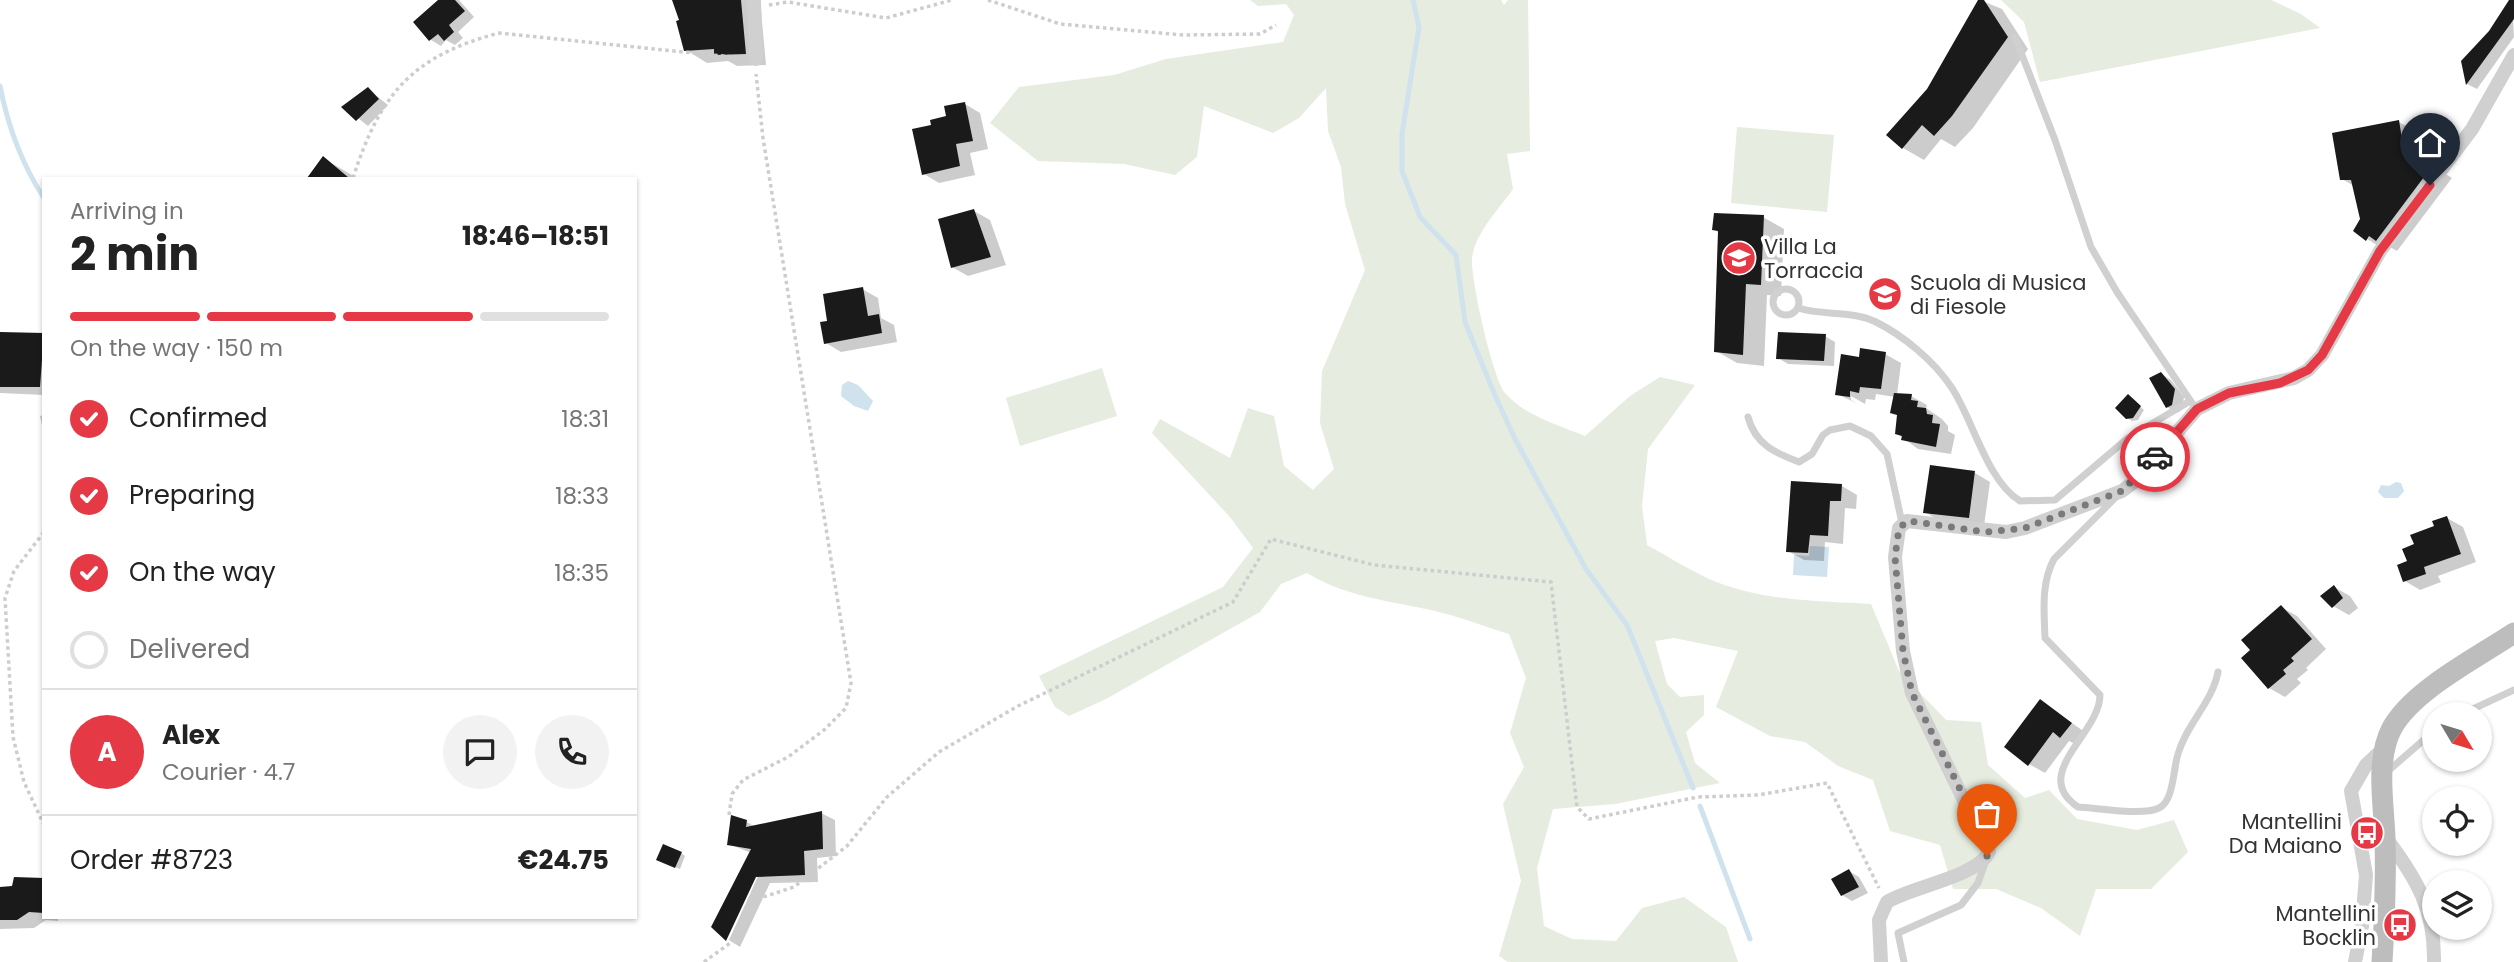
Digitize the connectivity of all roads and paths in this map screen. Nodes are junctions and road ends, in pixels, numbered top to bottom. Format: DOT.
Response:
graph roads {
  1 [pos="952,0"];
  2 [pos="988,0"];
  3 [pos="754,6"];
  4 [pos="1276,25"];
  5 [pos="2015,37"];
  6 [pos="2514,55"];
  7 [pos="756,60"];
  8 [pos="353,177"];
  9 [pos="1798,308"];
  10 [pos="2194,405"];
  11 [pos="1748,417"];
  12 [pos="2122,491"];
  13 [pos="1902,523"];
  14 [pos="42,535"];
  15 [pos="2514,633"];
  16 [pos="2218,672"];
  17 [pos="2514,690"];
  18 [pos="2488,702"];
  19 [pos="2422,741"];
  20 [pos="2386,746"];
  21 [pos="2382,776"];
  22 [pos="729,815"];
  23 [pos="42,821"];
  24 [pos="2385,837"];
  25 [pos="1987,856"];
  26 [pos="1886,902"];
  27 [pos="42,916"];
  28 [pos="0,923"];
  29 [pos="704,962"];
  30 [pos="1881,962"];
  31 [pos="1904,962"];
  32 [pos="2355,962"];
  33 [pos="2382,962"];
  34 [pos="2434,962"];
  1 -- 3 [label="path"];
  2 -- 4 [label="path"];
  3 -- 7 [label="street"];
  5 -- 10 [label="lane"];
  6 -- 10 [label="street"];
  7 -- 8 [label="path"];
  7 -- 22 [label="path"];
  9 -- 10 [label="lane"];
  10 -- 12 [label="street"];
  11 -- 13 [label="lane"];
  12 -- 13 [label="street"];
  12 -- 16 [label="lane"];
  13 -- 25 [label="street"];
  14 -- 23 [label="path"];
  15 -- 20 [label="main road"];
  17 -- 18 [label="lane"];
  19 -- 21 [label="lane"];
  20 -- 21 [label="main road"];
  20 -- 32 [label="street"];
  21 -- 24 [label="main road"];
  24 -- 33 [label="main road"];
  24 -- 34 [label="street"];
  25 -- 26 [label="street"];
  25 -- 31 [label="lane"];
  26 -- 29 [label="path"];
  26 -- 30 [label="street"];
  27 -- 28 [label="path"];
}
